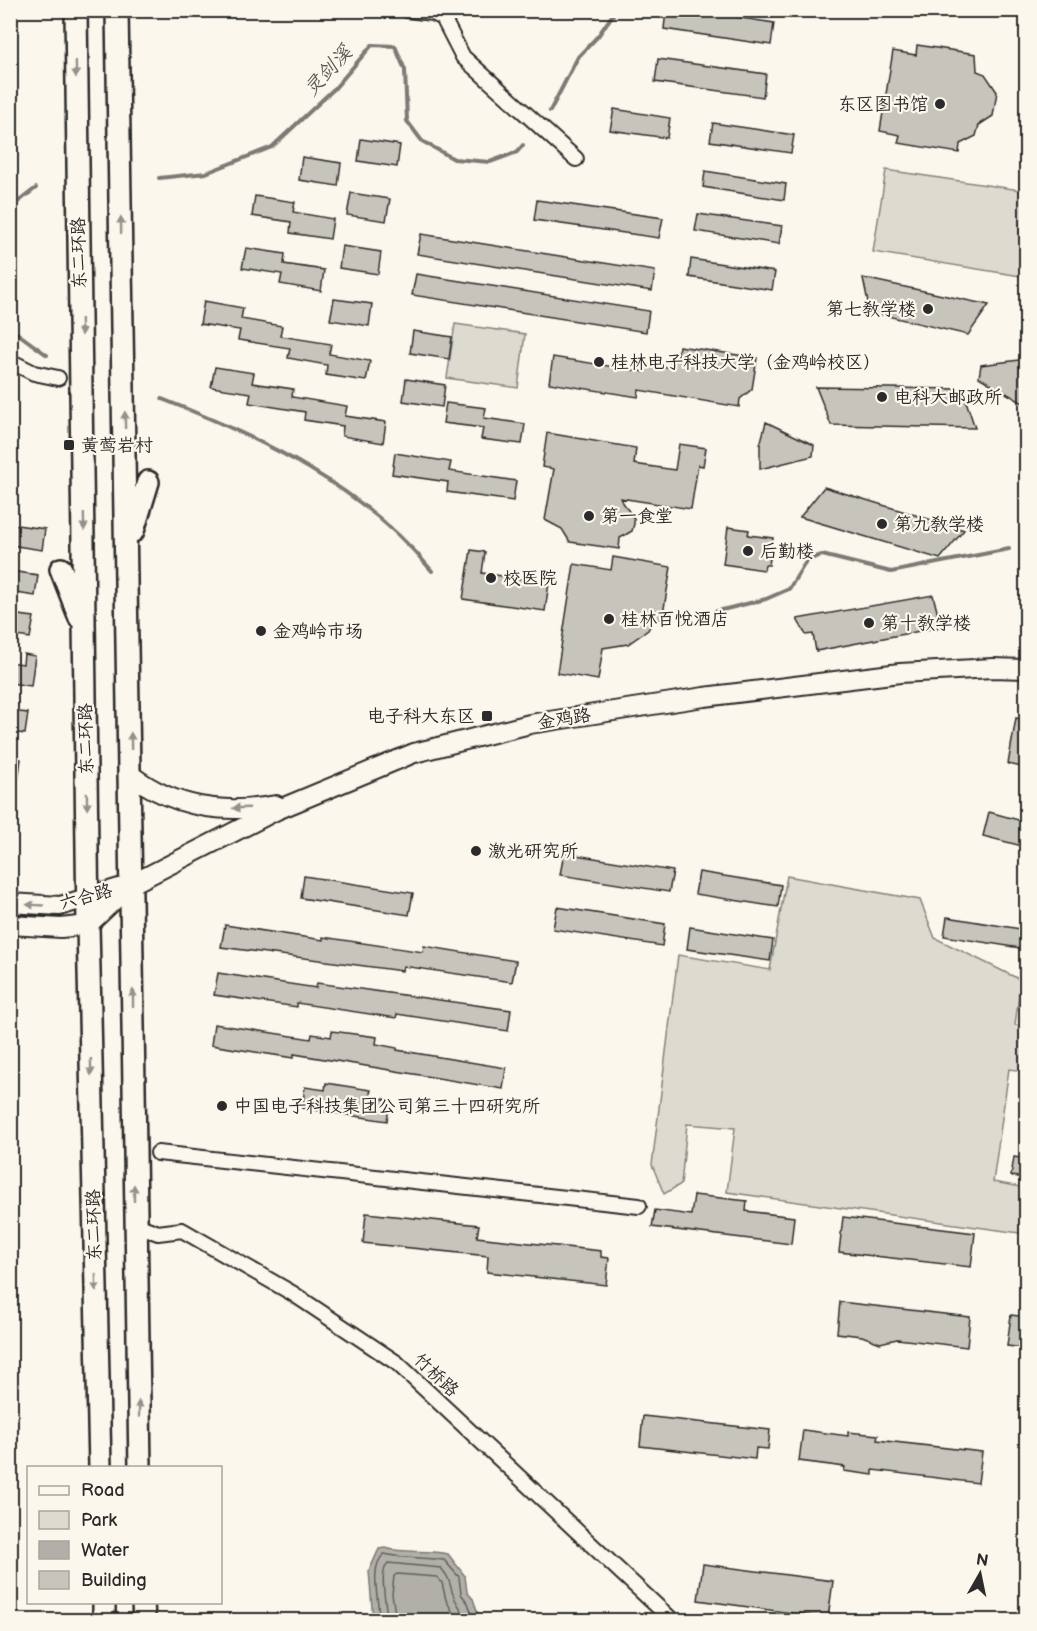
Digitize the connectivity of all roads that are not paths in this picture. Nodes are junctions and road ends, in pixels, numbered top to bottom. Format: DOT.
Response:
graph roads {
  1 [pos="76,10"];
  2 [pos="117,10"];
  3 [pos="407,10"];
  4 [pos="576,159"];
  5 [pos="10,360"];
  6 [pos="58,378"];
  7 [pos="147,482"];
  8 [pos="127,552"];
  9 [pos="61,568"];
  10 [pos="85,632"];
  11 [pos="1026,669"];
  12 [pos="131,775"];
  13 [pos="299,801"];
  14 [pos="132,884"];
  15 [pos="88,899"];
  16 [pos="10,903"];
  17 [pos="10,925"];
  18 [pos="88,925"];
  19 [pos="158,1153"];
  20 [pos="639,1206"];
  21 [pos="134,1224"];
  22 [pos="100,1466"];
  23 [pos="140,1466"];
  24 [pos="104,1604"];
  25 [pos="143,1604"];
  26 [pos="104,1620"];
  27 [pos="144,1620"];
  28 [pos="672,1620"];
  1 -- 10 [label="main road, 东二环路, one-way"];
  8 -- 2 [label="main road, one-way"];
  3 -- 4 [label="street"];
  5 -- 6 [label="street"];
  7 -- 8 [label="main road"];
  12 -- 8 [label="main road, one-way"];
  9 -- 10 [label="main road"];
  10 -- 15 [label="main road, 东二环路, one-way"];
  11 -- 13 [label="main road, 金鸡路"];
  13 -- 12 [label="main road, one-way"];
  12 -- 14 [label="main road"];
  13 -- 14 [label="main road, 金鸡路"];
  14 -- 15 [label="main road, 六合路"];
  14 -- 18 [label="main road, 六合路"];
  21 -- 14 [label="main road, one-way"];
  15 -- 16 [label="main road, 六合路, one-way"];
  15 -- 18 [label="main road, 东二环路"];
  17 -- 18 [label="main road, 六合路"];
  18 -- 22 [label="main road, 东二环路, one-way"];
  19 -- 20 [label="street"];
  23 -- 21 [label="main road, one-way"];
  21 -- 28 [label="street, 竹桥路"];
  24 -- 26 [label="main road"];
  25 -- 27 [label="main road"];
}
